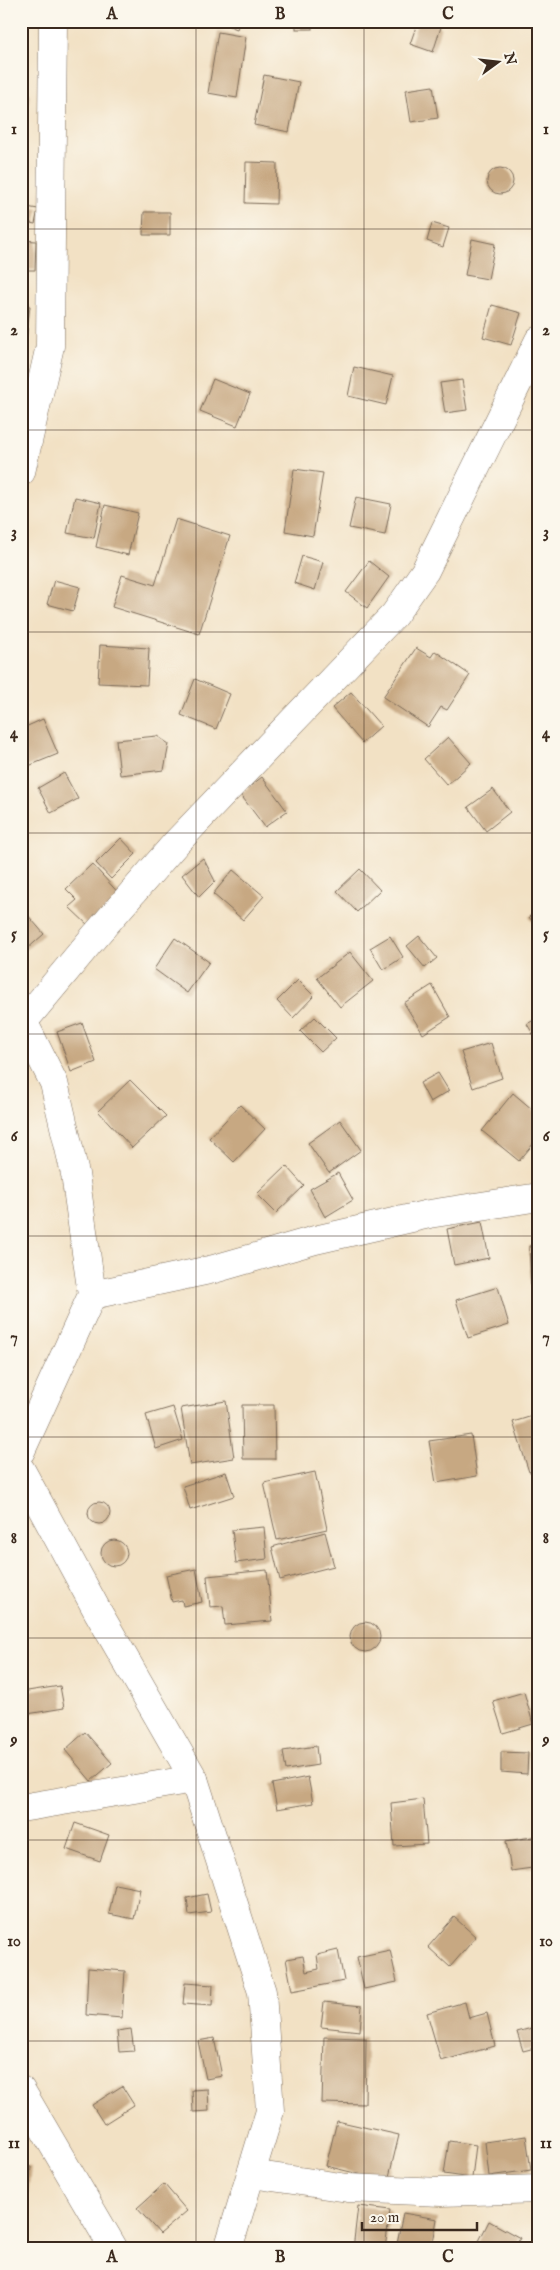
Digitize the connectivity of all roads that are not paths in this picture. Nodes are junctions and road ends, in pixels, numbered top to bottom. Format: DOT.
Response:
graph roads {
  1 [pos="53,21"];
  2 [pos="539,340"];
  3 [pos="21,472"];
  4 [pos="22,1019"];
  5 [pos="539,1197"];
  6 [pos="92,1295"];
  7 [pos="21,1451"];
  8 [pos="21,1470"];
  9 [pos="194,1779"];
  10 [pos="21,1808"];
  11 [pos="21,2090"];
  12 [pos="251,2174"];
  13 [pos="539,2189"];
  14 [pos="114,2249"];
  15 [pos="228,2249"];
  1 -- 3 [label="street"];
  2 -- 4 [label="street"];
  4 -- 6 [label="street"];
  5 -- 6 [label="street"];
  6 -- 7 [label="street"];
  8 -- 9 [label="street"];
  9 -- 10 [label="street"];
  9 -- 12 [label="street"];
  11 -- 14 [label="street"];
  12 -- 13 [label="street"];
  12 -- 15 [label="street"];
}
